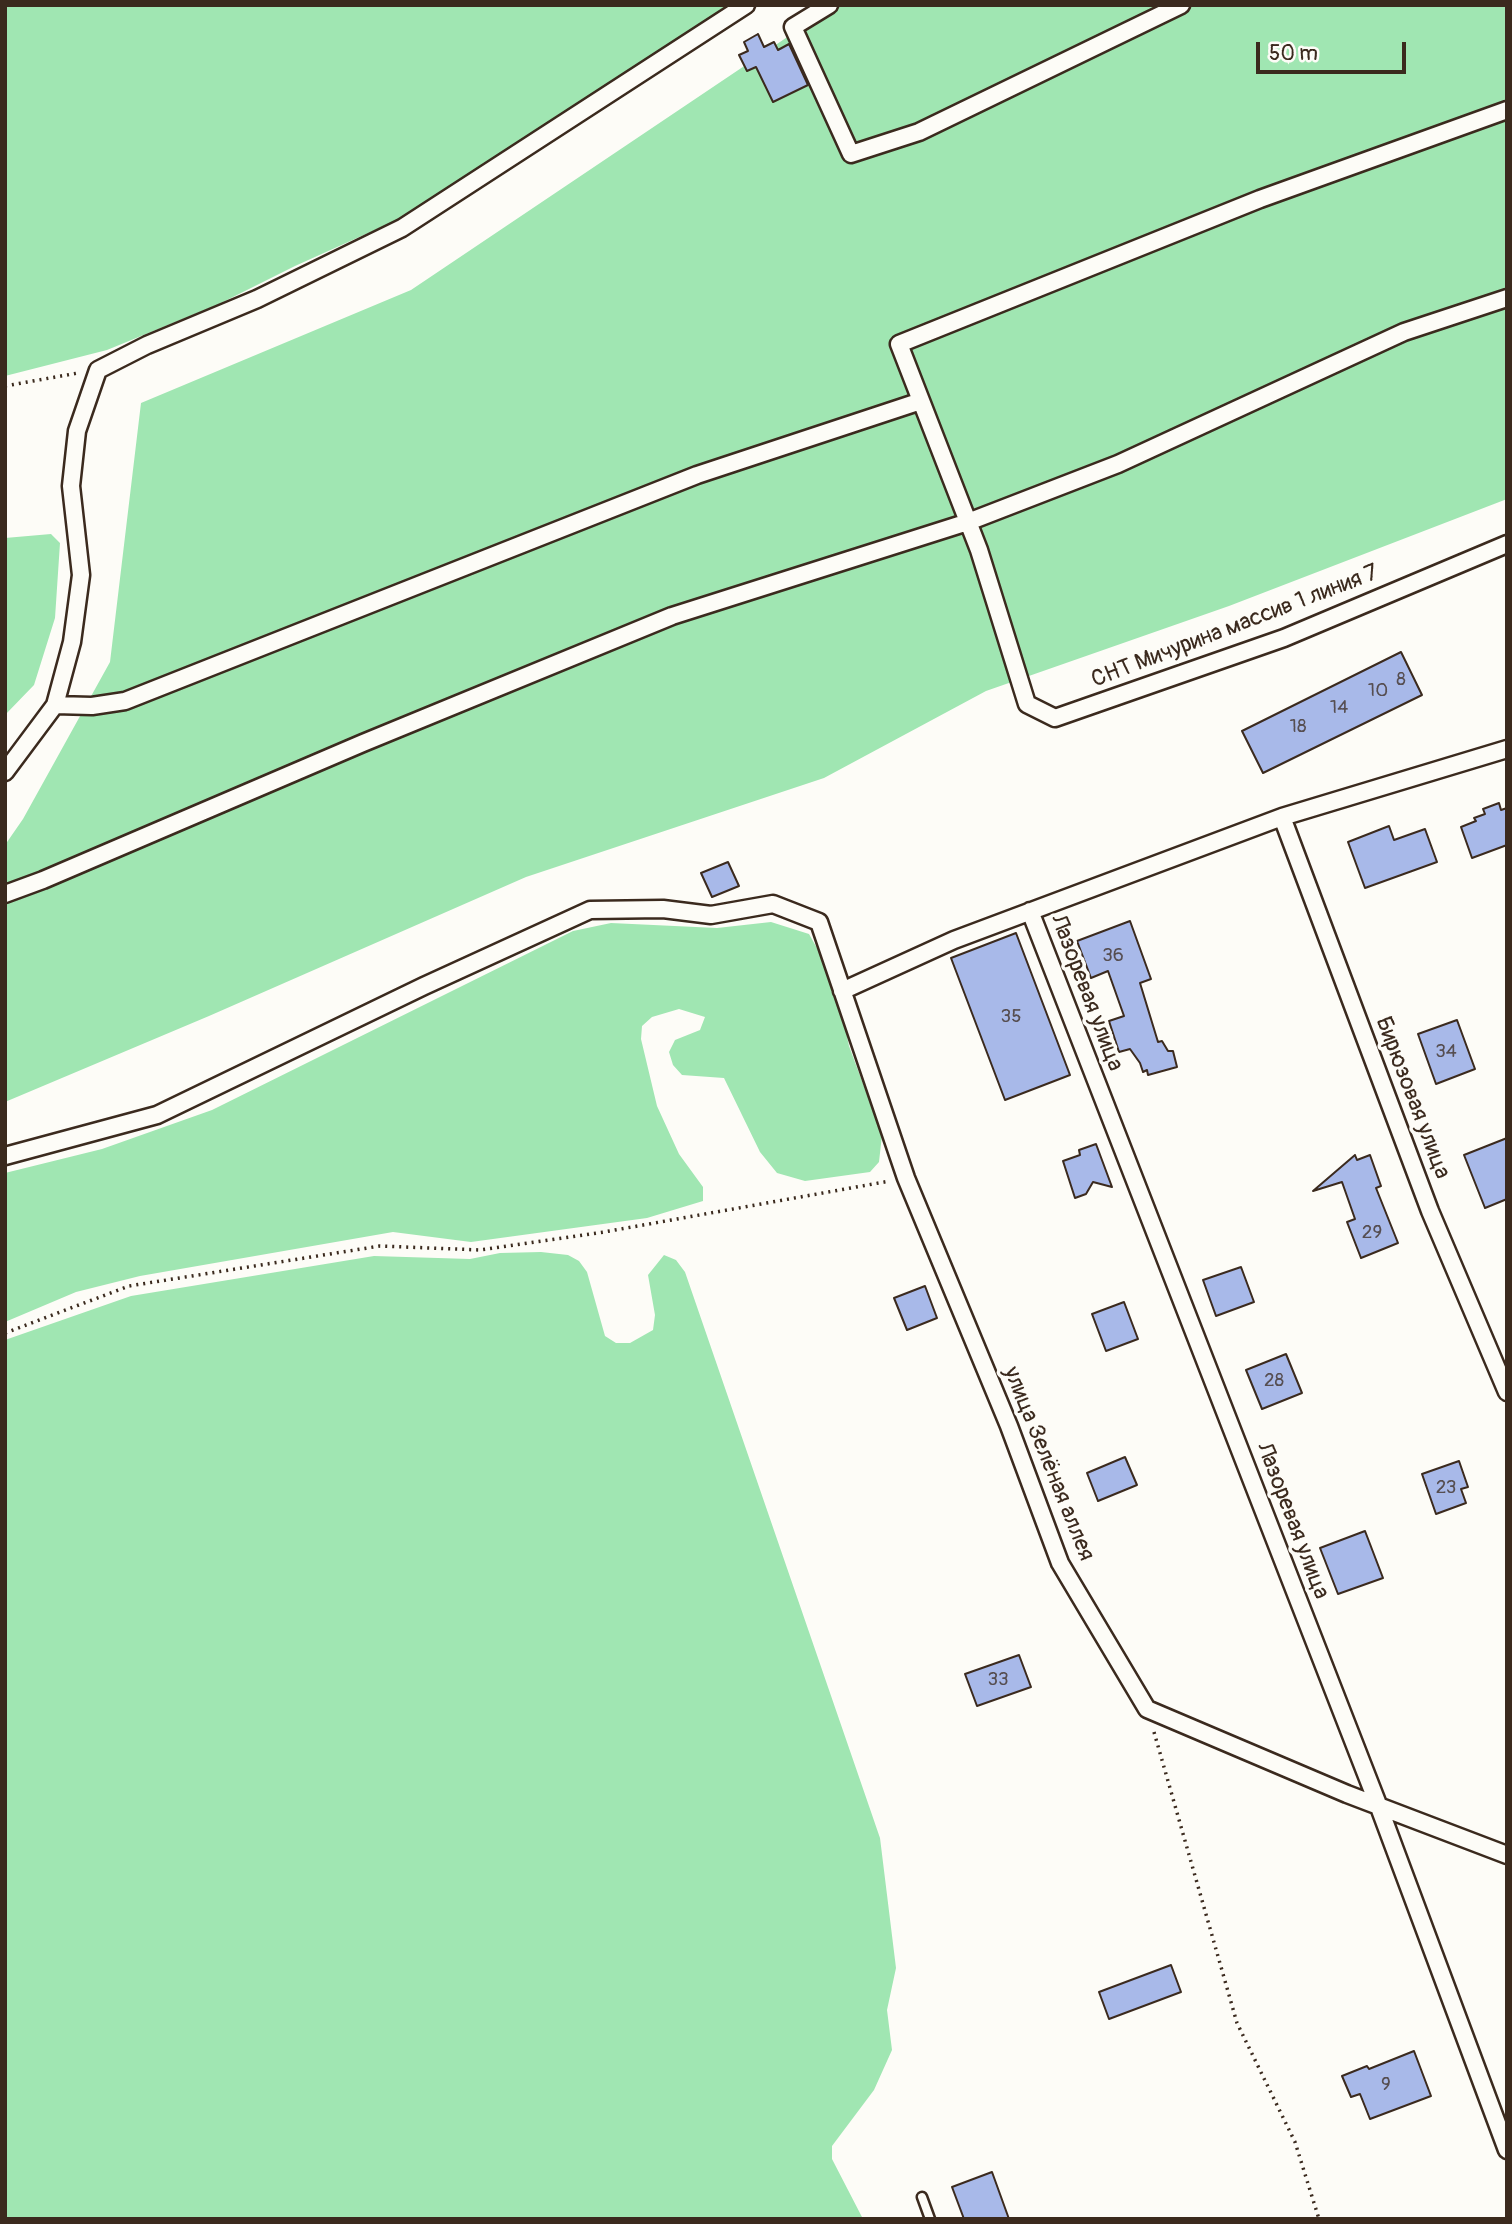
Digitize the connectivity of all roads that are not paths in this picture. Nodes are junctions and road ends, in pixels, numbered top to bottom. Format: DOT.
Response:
graph roads {
  1 [pos="746,5"];
  2 [pos="829,5"];
  3 [pos="1181,5"];
  4 [pos="1507,110"];
  5 [pos="1507,298"];
  6 [pos="921,401"];
  7 [pos="968,522"];
  8 [pos="1507,544"];
  9 [pos="55,705"];
  10 [pos="1507,749"];
  11 [pos="5,772"];
  12 [pos="1282,817"];
  13 [pos="5,894"];
  14 [pos="1030,911"];
  15 [pos="842,991"];
  16 [pos="5,1156"];
  17 [pos="1507,1392"];
  18 [pos="1379,1807"];
  19 [pos="1507,1855"];
  20 [pos="1507,2150"];
  21 [pos="922,2197"];
  22 [pos="930,2219"];
  1 -- 9 [label="street"];
  2 -- 3 [label="street"];
  4 -- 6 [label="street"];
  5 -- 7 [label="street"];
  6 -- 7 [label="street"];
  6 -- 9 [label="street"];
  7 -- 8 [label="street, СНТ Мичурина массив 1 линия 7"];
  7 -- 13 [label="street"];
  9 -- 11 [label="street"];
  10 -- 12 [label="street"];
  12 -- 14 [label="street"];
  12 -- 17 [label="street, Бирюзовая улица"];
  14 -- 15 [label="street"];
  14 -- 18 [label="street, Лазоревая улица"];
  15 -- 16 [label="street, улица Зелёная аллея"];
  15 -- 18 [label="street, улица Зелёная аллея"];
  18 -- 19 [label="street"];
  18 -- 20 [label="street, Лазоревая улица"];
  21 -- 22 [label="lane"];
}
